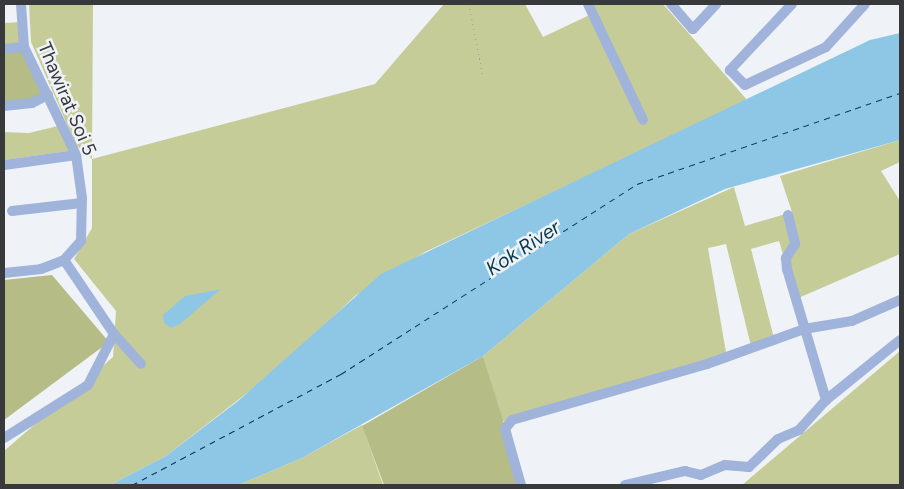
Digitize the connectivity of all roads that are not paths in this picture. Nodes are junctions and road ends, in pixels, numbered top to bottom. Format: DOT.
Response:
graph roads {
  1 [pos="21,4"];
  2 [pos="588,4"];
  3 [pos="671,4"];
  4 [pos="716,4"];
  5 [pos="792,4"];
  6 [pos="865,4"];
  7 [pos="24,47"];
  8 [pos="4,49"];
  9 [pos="48,95"];
  10 [pos="4,106"];
  11 [pos="643,120"];
  12 [pos="76,155"];
  13 [pos="4,164"];
  14 [pos="82,203"];
  15 [pos="12,211"];
  16 [pos="788,216"];
  17 [pos="64,260"];
  18 [pos="4,273"];
  19 [pos="900,300"];
  20 [pos="804,330"];
  21 [pos="114,334"];
  22 [pos="900,340"];
  23 [pos="141,364"];
  24 [pos="826,400"];
  25 [pos="4,438"];
  26 [pos="521,485"];
  27 [pos="625,485"];
  1 -- 7 [label="street, Thawirat Soi 5"];
  2 -- 11 [label="street"];
  3 -- 4 [label="street"];
  5 -- 6 [label="street"];
  7 -- 8 [label="street"];
  7 -- 9 [label="street, Thawirat Soi 5"];
  9 -- 10 [label="street"];
  9 -- 12 [label="street, Thawirat Soi 5"];
  12 -- 13 [label="street"];
  12 -- 14 [label="street, Thawirat Soi 5"];
  14 -- 15 [label="street"];
  14 -- 17 [label="street, Thawirat Soi 5"];
  16 -- 20 [label="street"];
  17 -- 18 [label="street, Thawirat Soi 5"];
  17 -- 21 [label="street"];
  19 -- 20 [label="street"];
  20 -- 24 [label="street"];
  20 -- 26 [label="street"];
  21 -- 23 [label="street"];
  21 -- 25 [label="street"];
  22 -- 24 [label="street"];
  24 -- 27 [label="street"];
}
